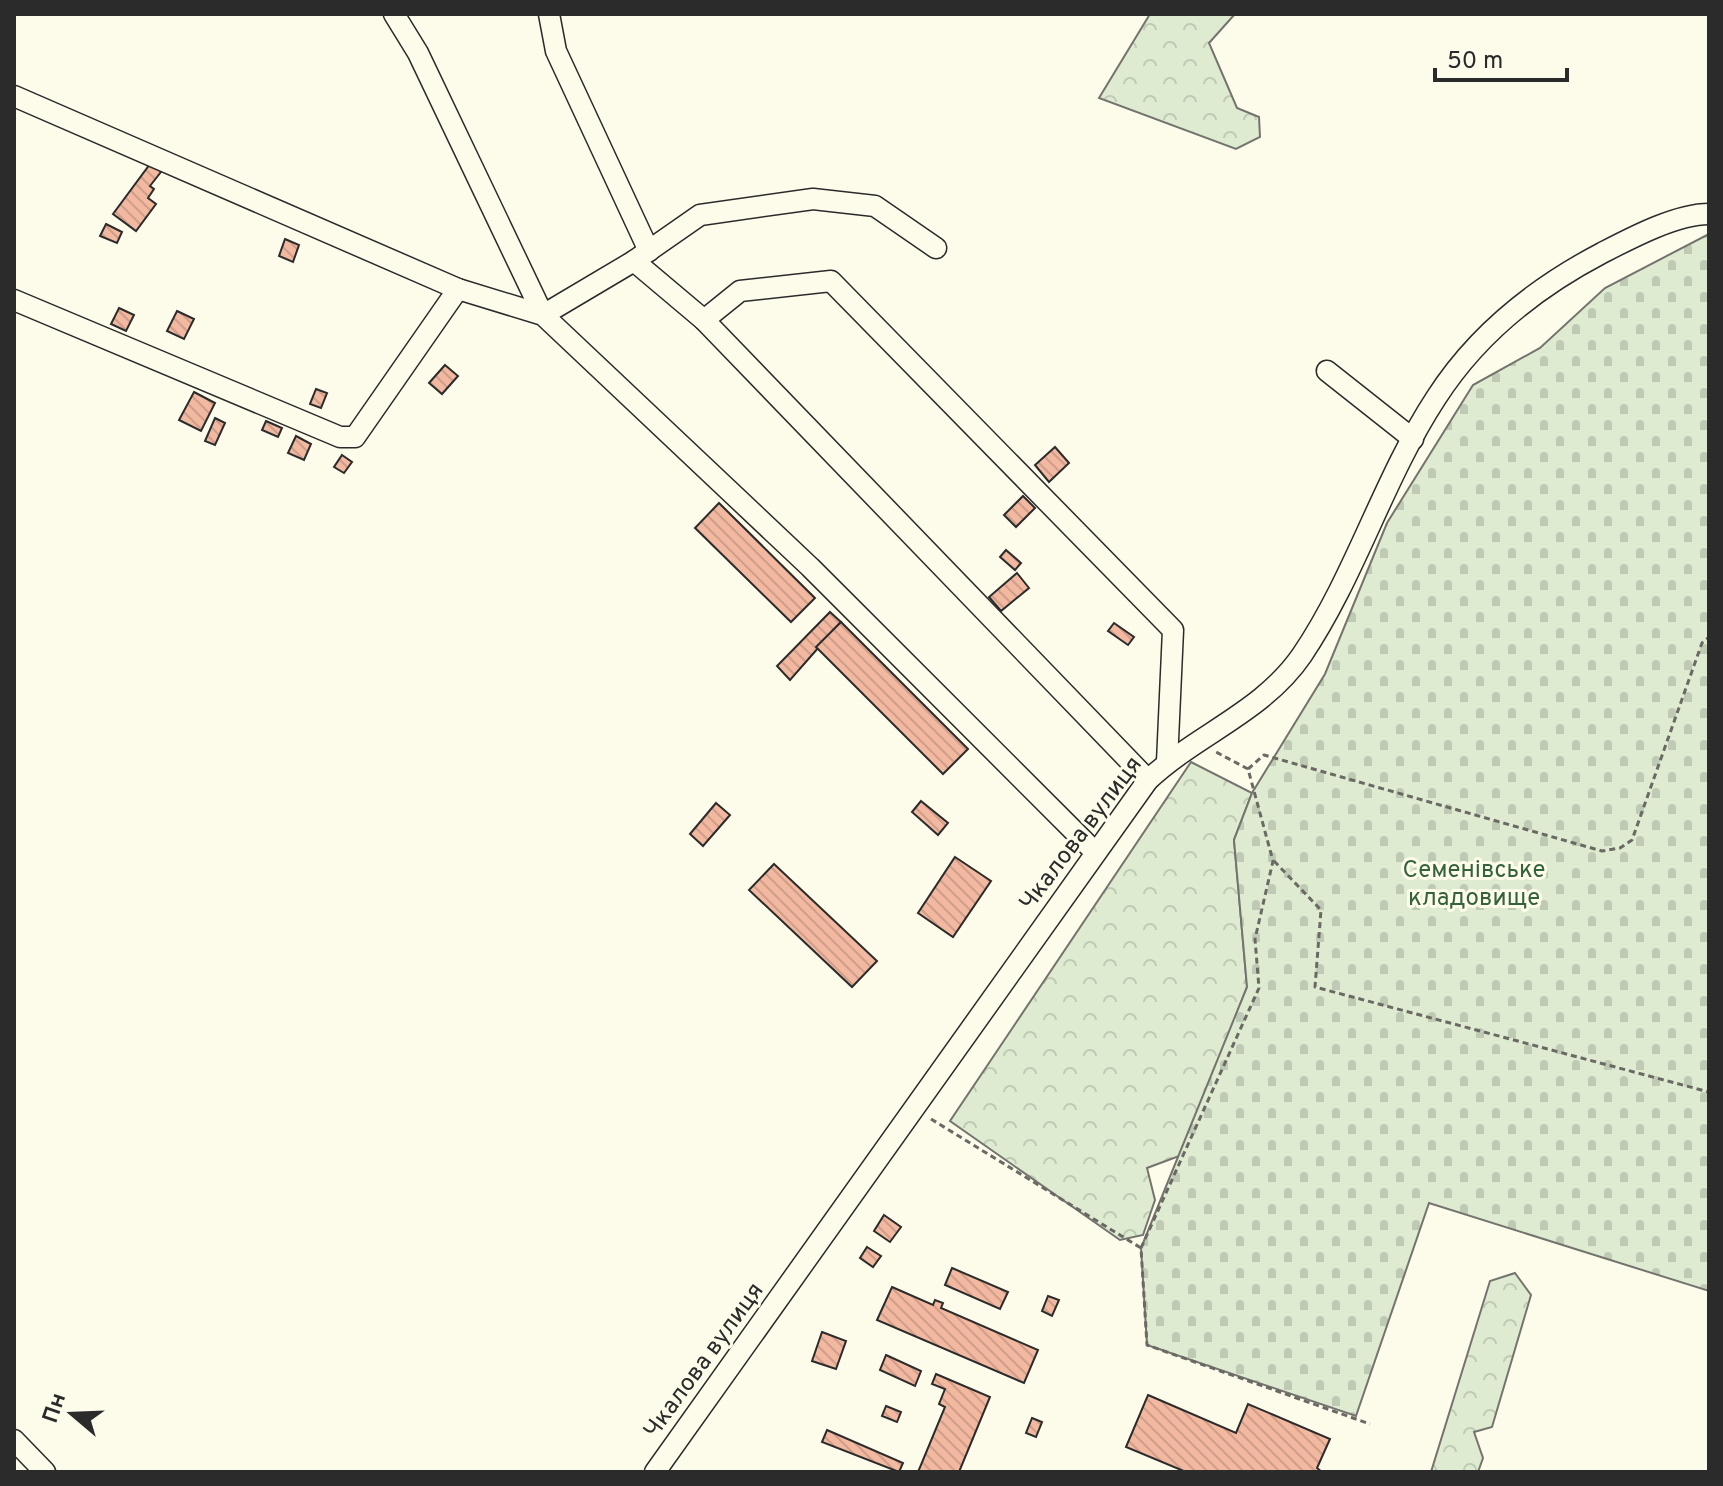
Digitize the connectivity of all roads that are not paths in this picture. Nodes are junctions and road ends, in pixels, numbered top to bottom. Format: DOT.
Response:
graph roads {
  1 [pos="394,14"];
  2 [pos="549,14"];
  3 [pos="14,96"];
  4 [pos="1709,214"];
  5 [pos="936,248"];
  6 [pos="642,256"];
  7 [pos="458,289"];
  8 [pos="14,300"];
  9 [pos="543,315"];
  10 [pos="704,320"];
  11 [pos="1327,371"];
  12 [pos="1413,439"];
  13 [pos="1167,762"];
  14 [pos="1148,780"];
  15 [pos="1095,852"];
  16 [pos="14,1440"];
  17 [pos="45,1472"];
  18 [pos="655,1472"];
  1 -- 9 [label="street"];
  2 -- 6 [label="street"];
  3 -- 7 [label="street"];
  4 -- 12 [label="street, Чкалова вулиця"];
  5 -- 6 [label="street"];
  6 -- 9 [label="street"];
  6 -- 10 [label="street"];
  7 -- 8 [label="street"];
  7 -- 9 [label="street"];
  9 -- 15 [label="street"];
  10 -- 13 [label="street"];
  10 -- 14 [label="street"];
  11 -- 12 [label="street"];
  12 -- 13 [label="street, Чкалова вулиця"];
  13 -- 14 [label="street, Чкалова вулиця"];
  14 -- 15 [label="street, Чкалова вулиця"];
  15 -- 18 [label="street, Чкалова вулиця"];
  16 -- 17 [label="street"];
}
